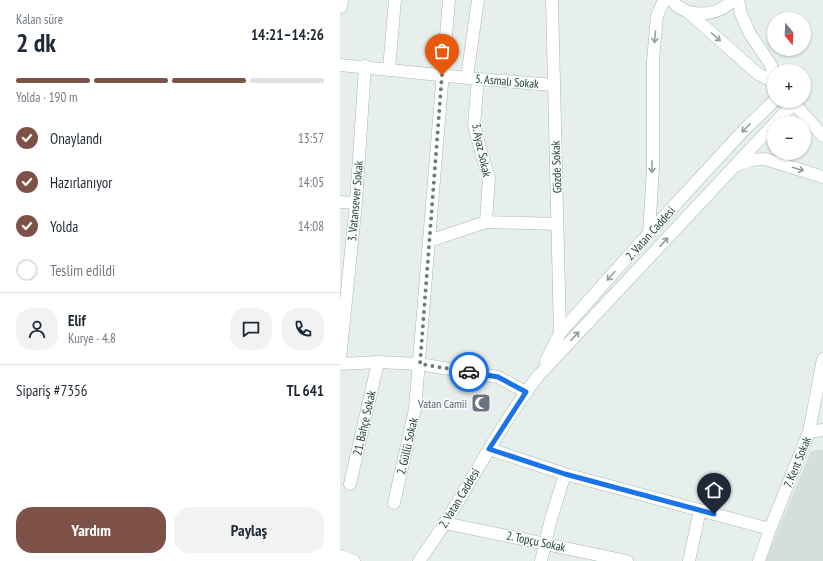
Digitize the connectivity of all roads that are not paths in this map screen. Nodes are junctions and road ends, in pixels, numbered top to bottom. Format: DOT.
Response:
graph roads {
  1 [pos="342,0"];
  2 [pos="395,0"];
  3 [pos="449,0"];
  4 [pos="478,0"];
  5 [pos="552,0"];
  6 [pos="664,0"];
  7 [pos="671,0"];
  8 [pos="733,0"];
  9 [pos="738,0"];
  10 [pos="340,7"];
  11 [pos="687,11"];
  12 [pos="340,64"];
  13 [pos="770,64"];
  14 [pos="365,66"];
  15 [pos="389,69"];
  16 [pos="442,75"];
  17 [pos="472,78"];
  18 [pos="767,78"];
  19 [pos="554,85"];
  20 [pos="767,108"];
  21 [pos="788,108"];
  22 [pos="798,108"];
  23 [pos="780,116"];
  24 [pos="767,131"];
  25 [pos="823,136"];
  26 [pos="734,166"];
  27 [pos="823,177"];
  28 [pos="340,202"];
  29 [pos="356,203"];
  30 [pos="486,222"];
  31 [pos="558,224"];
  32 [pos="649,233"];
  33 [pos="429,241"];
  34 [pos="560,333"];
  35 [pos="340,359"];
  36 [pos="823,359"];
  37 [pos="378,362"];
  38 [pos="340,364"];
  39 [pos="420,364"];
  40 [pos="539,375"];
  41 [pos="526,392"];
  42 [pos="823,430"];
  43 [pos="809,432"];
  44 [pos="489,449"];
  45 [pos="565,474"];
  46 [pos="350,484"];
  47 [pos="394,502"];
  48 [pos="700,510"];
  49 [pos="445,523"];
  50 [pos="770,529"];
  51 [pos="545,543"];
  52 [pos="340,556"];
  53 [pos="354,561"];
  54 [pos="419,561"];
  55 [pos="541,561"];
  56 [pos="627,561"];
  57 [pos="690,561"];
  58 [pos="759,561"];
  1 -- 10 [label="street"];
  2 -- 15 [label="street"];
  3 -- 16 [label="street, 2. Güllü Sokak"];
  4 -- 17 [label="street, 3. Ayaz Sokak"];
  5 -- 19 [label="street, Gözde Sokak"];
  6 -- 32 [label="street, one-way"];
  7 -- 11 [label="street"];
  8 -- 11 [label="street"];
  9 -- 13 [label="street"];
  11 -- 18 [label="street, one-way"];
  12 -- 14 [label="street, 5. Asmalı Sokak"];
  14 -- 15 [label="street, 5. Asmalı Sokak"];
  14 -- 29 [label="street, 3. Vatansever Sokak"];
  15 -- 16 [label="street, 5. Asmalı Sokak"];
  16 -- 17 [label="street, 5. Asmalı Sokak"];
  16 -- 33 [label="street, 2. Güllü Sokak"];
  17 -- 19 [label="street, 5. Asmalı Sokak"];
  17 -- 30 [label="street, 3. Ayaz Sokak"];
  19 -- 31 [label="street, Gözde Sokak"];
  20 -- 32 [label="street, 2. Vatan Caddesi, one-way"];
  21 -- 23 [label="street, 2. Vatan Caddesi"];
  22 -- 25 [label="street"];
  24 -- 26 [label="street, 2. Vatan Caddesi"];
  26 -- 27 [label="street, one-way"];
  40 -- 26 [label="street, 2. Vatan Caddesi, one-way"];
  28 -- 29 [label="street"];
  29 -- 35 [label="street, 3. Vatansever Sokak"];
  30 -- 31 [label="street"];
  30 -- 33 [label="street"];
  31 -- 34 [label="street, Gözde Sokak"];
  32 -- 34 [label="street, 2. Vatan Caddesi, one-way"];
  33 -- 39 [label="street, 2. Güllü Sokak"];
  34 -- 40 [label="street, 2. Vatan Caddesi"];
  36 -- 43 [label="street, 7. Kent Sokak"];
  37 -- 38 [label="street"];
  37 -- 39 [label="street"];
  37 -- 46 [label="street, 21. Bahçe Sokak"];
  39 -- 41 [label="street"];
  39 -- 47 [label="street, 2. Güllü Sokak"];
  40 -- 41 [label="street, 2. Vatan Caddesi"];
  41 -- 44 [label="street, 2. Vatan Caddesi"];
  42 -- 43 [label="street"];
  43 -- 50 [label="street, 7. Kent Sokak"];
  44 -- 45 [label="street"];
  44 -- 49 [label="street, 2. Vatan Caddesi"];
  45 -- 48 [label="street"];
  45 -- 51 [label="street"];
  48 -- 50 [label="street"];
  48 -- 57 [label="street"];
  49 -- 51 [label="street, 2. Topçu Sokak"];
  49 -- 54 [label="street, 2. Vatan Caddesi"];
  50 -- 58 [label="street, 7. Kent Sokak"];
  51 -- 55 [label="street"];
  51 -- 56 [label="street, 2. Topçu Sokak"];
  52 -- 53 [label="street"];
}
